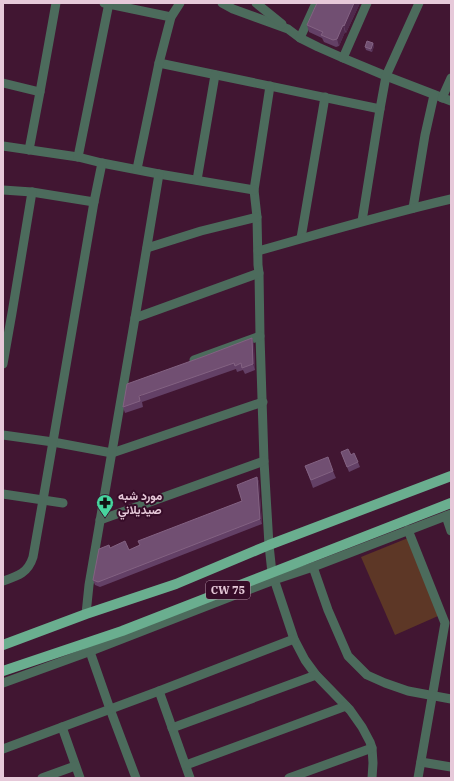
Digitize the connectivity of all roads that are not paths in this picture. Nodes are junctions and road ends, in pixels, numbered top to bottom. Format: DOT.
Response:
graph roads {
  1 [pos="56,3"];
  2 [pos="108,3"];
  3 [pos="180,3"];
  4 [pos="222,3"];
  5 [pos="256,3"];
  6 [pos="316,3"];
  7 [pos="367,3"];
  8 [pos="419,3"];
  9 [pos="171,17"];
  10 [pos="288,29"];
  11 [pos="300,38"];
  12 [pos="343,58"];
  13 [pos="159,63"];
  14 [pos="215,75"];
  15 [pos="386,76"];
  16 [pos="451,78"];
  17 [pos="3,84"];
  18 [pos="270,86"];
  19 [pos="40,92"];
  20 [pos="325,97"];
  21 [pos="442,98"];
  22 [pos="380,109"];
  23 [pos="3,146"];
  24 [pos="29,150"];
  25 [pos="78,157"];
  26 [pos="102,163"];
  27 [pos="137,169"];
  28 [pos="159,174"];
  29 [pos="197,180"];
  30 [pos="3,190"];
  31 [pos="254,190"];
  32 [pos="32,192"];
  33 [pos="451,199"];
  34 [pos="94,202"];
  35 [pos="413,208"];
  36 [pos="257,217"];
  37 [pos="362,221"];
  38 [pos="302,238"];
  39 [pos="147,248"];
  40 [pos="258,250"];
  41 [pos="259,273"];
  42 [pos="8,312"];
  43 [pos="136,318"];
  44 [pos="260,336"];
  45 [pos="188,362"];
  46 [pos="3,364"];
  47 [pos="263,402"];
  48 [pos="3,435"];
  49 [pos="52,442"];
  50 [pos="112,453"];
  51 [pos="264,461"];
  52 [pos="451,476"];
  53 [pos="3,494"];
  54 [pos="43,500"];
  55 [pos="63,503"];
  56 [pos="451,503"];
  57 [pos="448,515"];
  58 [pos="100,520"];
  59 [pos="408,530"];
  60 [pos="451,531"];
  61 [pos="268,545"];
  62 [pos="313,567"];
  63 [pos="273,576"];
  64 [pos="3,581"];
  65 [pos="86,614"];
  66 [pos="448,623"];
  67 [pos="294,639"];
  68 [pos="3,645"];
  69 [pos="89,647"];
  70 [pos="3,671"];
  71 [pos="316,675"];
  72 [pos="3,683"];
  73 [pos="159,691"];
  74 [pos="432,695"];
  75 [pos="451,699"];
  76 [pos="346,706"];
  77 [pos="110,709"];
  78 [pos="62,727"];
  79 [pos="172,728"];
  80 [pos="372,748"];
  81 [pos="3,749"];
  82 [pos="421,762"];
  83 [pos="186,765"];
  84 [pos="75,766"];
  85 [pos="451,767"];
  86 [pos="42,778"];
  87 [pos="80,778"];
  88 [pos="136,778"];
  89 [pos="190,778"];
  90 [pos="289,778"];
  91 [pos="372,778"];
  92 [pos="418,778"];
  1 -- 19 [label="street"];
  2 -- 9 [label="street"];
  2 -- 25 [label="street"];
  3 -- 9 [label="street"];
  4 -- 10 [label="street"];
  5 -- 10 [label="street"];
  6 -- 11 [label="street"];
  7 -- 12 [label="street"];
  8 -- 15 [label="street"];
  9 -- 13 [label="street"];
  10 -- 11 [label="street"];
  11 -- 12 [label="street"];
  12 -- 15 [label="street"];
  13 -- 14 [label="street"];
  13 -- 27 [label="street"];
  14 -- 18 [label="street"];
  14 -- 29 [label="street"];
  15 -- 21 [label="street"];
  15 -- 22 [label="street"];
  16 -- 21 [label="street"];
  17 -- 19 [label="street"];
  18 -- 20 [label="street"];
  18 -- 31 [label="street"];
  19 -- 24 [label="street"];
  20 -- 22 [label="street"];
  20 -- 38 [label="street"];
  21 -- 35 [label="street"];
  22 -- 37 [label="street"];
  23 -- 24 [label="street"];
  24 -- 25 [label="street"];
  25 -- 26 [label="street"];
  26 -- 27 [label="street"];
  26 -- 34 [label="street"];
  27 -- 28 [label="street"];
  28 -- 29 [label="street"];
  28 -- 39 [label="street"];
  29 -- 31 [label="street"];
  30 -- 32 [label="street"];
  31 -- 36 [label="street"];
  32 -- 34 [label="street"];
  32 -- 42 [label="street"];
  33 -- 35 [label="street"];
  34 -- 49 [label="street"];
  35 -- 37 [label="street"];
  36 -- 39 [label="street"];
  36 -- 40 [label="street"];
  37 -- 38 [label="street"];
  38 -- 40 [label="street"];
  39 -- 43 [label="street"];
  40 -- 41 [label="street"];
  41 -- 43 [label="street"];
  41 -- 44 [label="street"];
  42 -- 46 [label="street"];
  43 -- 50 [label="street"];
  44 -- 45 [label="street"];
  44 -- 47 [label="street"];
  47 -- 50 [label="street"];
  47 -- 51 [label="street"];
  48 -- 49 [label="street"];
  49 -- 50 [label="street"];
  49 -- 54 [label="street"];
  50 -- 58 [label="street"];
  51 -- 58 [label="street"];
  51 -- 61 [label="street"];
  52 -- 61 [label="main road"];
  53 -- 54 [label="street"];
  54 -- 55 [label="street"];
  54 -- 64 [label="street"];
  56 -- 63 [label="main road, CW 75"];
  57 -- 59 [label="street"];
  57 -- 60 [label="street"];
  58 -- 65 [label="street"];
  59 -- 62 [label="street"];
  59 -- 66 [label="street"];
  61 -- 63 [label="street"];
  61 -- 65 [label="main road"];
  62 -- 63 [label="street"];
  62 -- 74 [label="street"];
  63 -- 67 [label="street"];
  63 -- 69 [label="main road, CW 75"];
  65 -- 68 [label="main road"];
  66 -- 74 [label="street"];
  67 -- 71 [label="street"];
  67 -- 73 [label="street"];
  69 -- 70 [label="main road, CW 75"];
  69 -- 72 [label="street"];
  69 -- 77 [label="street"];
  71 -- 76 [label="street"];
  71 -- 79 [label="street"];
  73 -- 77 [label="street"];
  73 -- 79 [label="street"];
  74 -- 75 [label="street"];
  74 -- 82 [label="street"];
  76 -- 80 [label="street"];
  76 -- 83 [label="street"];
  77 -- 78 [label="street"];
  77 -- 88 [label="street"];
  78 -- 81 [label="street"];
  78 -- 84 [label="street"];
  79 -- 83 [label="street"];
  80 -- 90 [label="street"];
  80 -- 91 [label="street"];
  82 -- 85 [label="street"];
  82 -- 92 [label="street"];
  83 -- 89 [label="street"];
  84 -- 86 [label="street"];
  84 -- 87 [label="street"];
}
